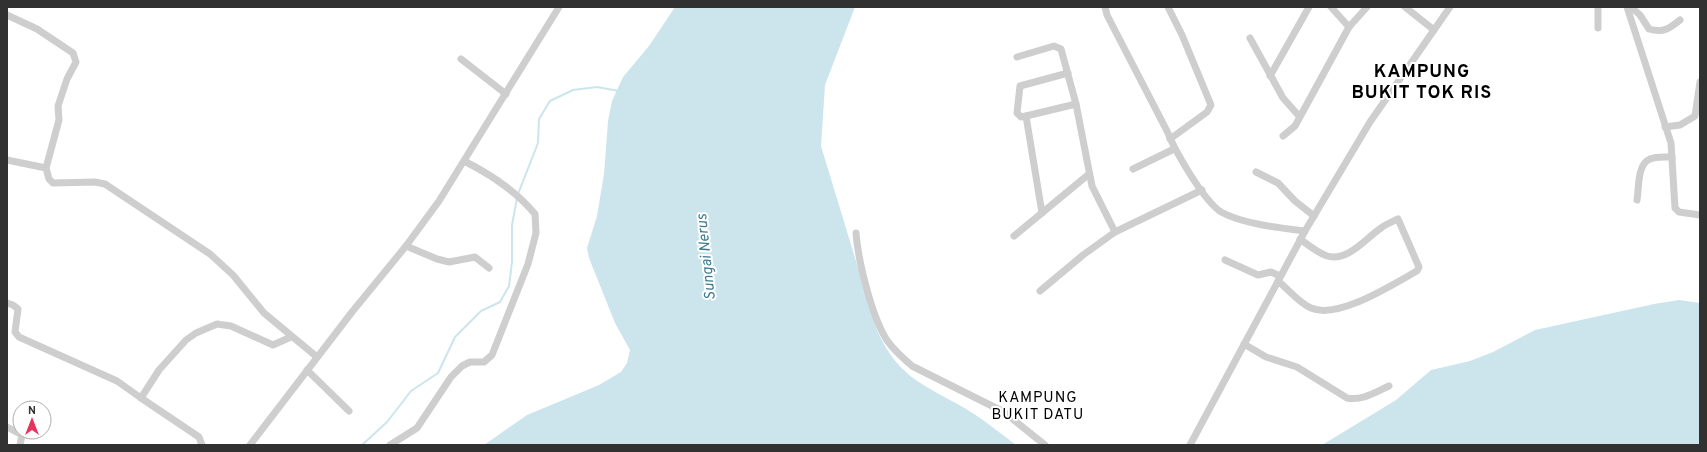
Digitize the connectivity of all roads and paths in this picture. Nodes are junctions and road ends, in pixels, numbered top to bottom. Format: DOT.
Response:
graph roads {
  1 [pos="558,7"];
  2 [pos="1105,7"];
  3 [pos="1168,7"];
  4 [pos="1309,7"];
  5 [pos="1331,7"];
  6 [pos="1367,7"];
  7 [pos="1404,7"];
  8 [pos="1450,7"];
  9 [pos="1598,7"];
  10 [pos="1627,7"];
  11 [pos="1631,7"];
  12 [pos="7,15"];
  13 [pos="1680,20"];
  14 [pos="1349,27"];
  15 [pos="1598,28"];
  16 [pos="1649,29"];
  17 [pos="1434,30"];
  18 [pos="1636,37"];
  19 [pos="1250,38"];
  20 [pos="1017,57"];
  21 [pos="461,59"];
  22 [pos="1068,73"];
  23 [pos="1270,76"];
  24 [pos="1700,82"];
  25 [pos="506,94"];
  26 [pos="1076,104"];
  27 [pos="1026,116"];
  28 [pos="1299,116"];
  29 [pos="1665,126"];
  30 [pos="1282,136"];
  31 [pos="1170,139"];
  32 [pos="1174,149"];
  33 [pos="1672,157"];
  34 [pos="7,160"];
  35 [pos="464,161"];
  36 [pos="46,168"];
  37 [pos="1133,169"];
  38 [pos="1256,172"];
  39 [pos="1089,174"];
  40 [pos="1202,190"];
  41 [pos="1637,200"];
  42 [pos="1042,213"];
  43 [pos="1700,215"];
  44 [pos="1314,216"];
  45 [pos="1305,231"];
  46 [pos="1115,232"];
  47 [pos="856,233"];
  48 [pos="1014,236"];
  49 [pos="1300,239"];
  50 [pos="406,246"];
  51 [pos="1225,260"];
  52 [pos="489,268"];
  53 [pos="1279,278"];
  54 [pos="1040,291"];
  55 [pos="7,303"];
  56 [pos="292,337"];
  57 [pos="1244,344"];
  58 [pos="317,357"];
  59 [pos="307,370"];
  60 [pos="1389,386"];
  61 [pos="141,398"];
  62 [pos="349,411"];
  63 [pos="7,427"];
  64 [pos="20,445"];
  65 [pos="202,445"];
  66 [pos="250,445"];
  67 [pos="390,445"];
  68 [pos="1045,445"];
  69 [pos="1190,445"];
  1 -- 25 [label="street"];
  2 -- 31 [label="street"];
  3 -- 31 [label="street"];
  4 -- 23 [label="street"];
  5 -- 14 [label="street"];
  6 -- 14 [label="street"];
  7 -- 17 [label="street"];
  8 -- 17 [label="street"];
  9 -- 15 [label="street"];
  10 -- 18 [label="street"];
  11 -- 16 [label="street"];
  12 -- 36 [label="street"];
  13 -- 16 [label="street"];
  14 -- 28 [label="street"];
  16 -- 18 [label="street"];
  17 -- 44 [label="street"];
  18 -- 29 [label="street"];
  19 -- 23 [label="street"];
  20 -- 22 [label="street"];
  21 -- 25 [label="street"];
  22 -- 26 [label="street"];
  22 -- 27 [label="street"];
  23 -- 28 [label="street"];
  24 -- 29 [label="street"];
  25 -- 35 [label="street"];
  26 -- 27 [label="street"];
  26 -- 39 [label="street"];
  27 -- 42 [label="street"];
  28 -- 30 [label="street"];
  29 -- 33 [label="street"];
  31 -- 32 [label="street"];
  32 -- 37 [label="street"];
  32 -- 40 [label="street"];
  33 -- 41 [label="street"];
  33 -- 43 [label="street"];
  34 -- 36 [label="street"];
  35 -- 50 [label="street"];
  35 -- 67 [label="street"];
  36 -- 56 [label="street"];
  38 -- 44 [label="street"];
  39 -- 42 [label="street"];
  39 -- 46 [label="street"];
  40 -- 45 [label="street"];
  40 -- 46 [label="street"];
  42 -- 48 [label="street"];
  44 -- 45 [label="street"];
  45 -- 49 [label="street"];
  46 -- 54 [label="street"];
  47 -- 68 [label="street"];
  49 -- 53 [label="street"];
  49 -- 53 [label="street"];
  50 -- 52 [label="street"];
  50 -- 58 [label="street"];
  51 -- 53 [label="street"];
  53 -- 57 [label="street"];
  55 -- 61 [label="street"];
  56 -- 58 [label="street"];
  56 -- 61 [label="street"];
  57 -- 60 [label="street"];
  57 -- 69 [label="street"];
  58 -- 59 [label="street"];
  59 -- 62 [label="street"];
  59 -- 66 [label="street"];
  61 -- 65 [label="street"];
  63 -- 64 [label="street"];
}
